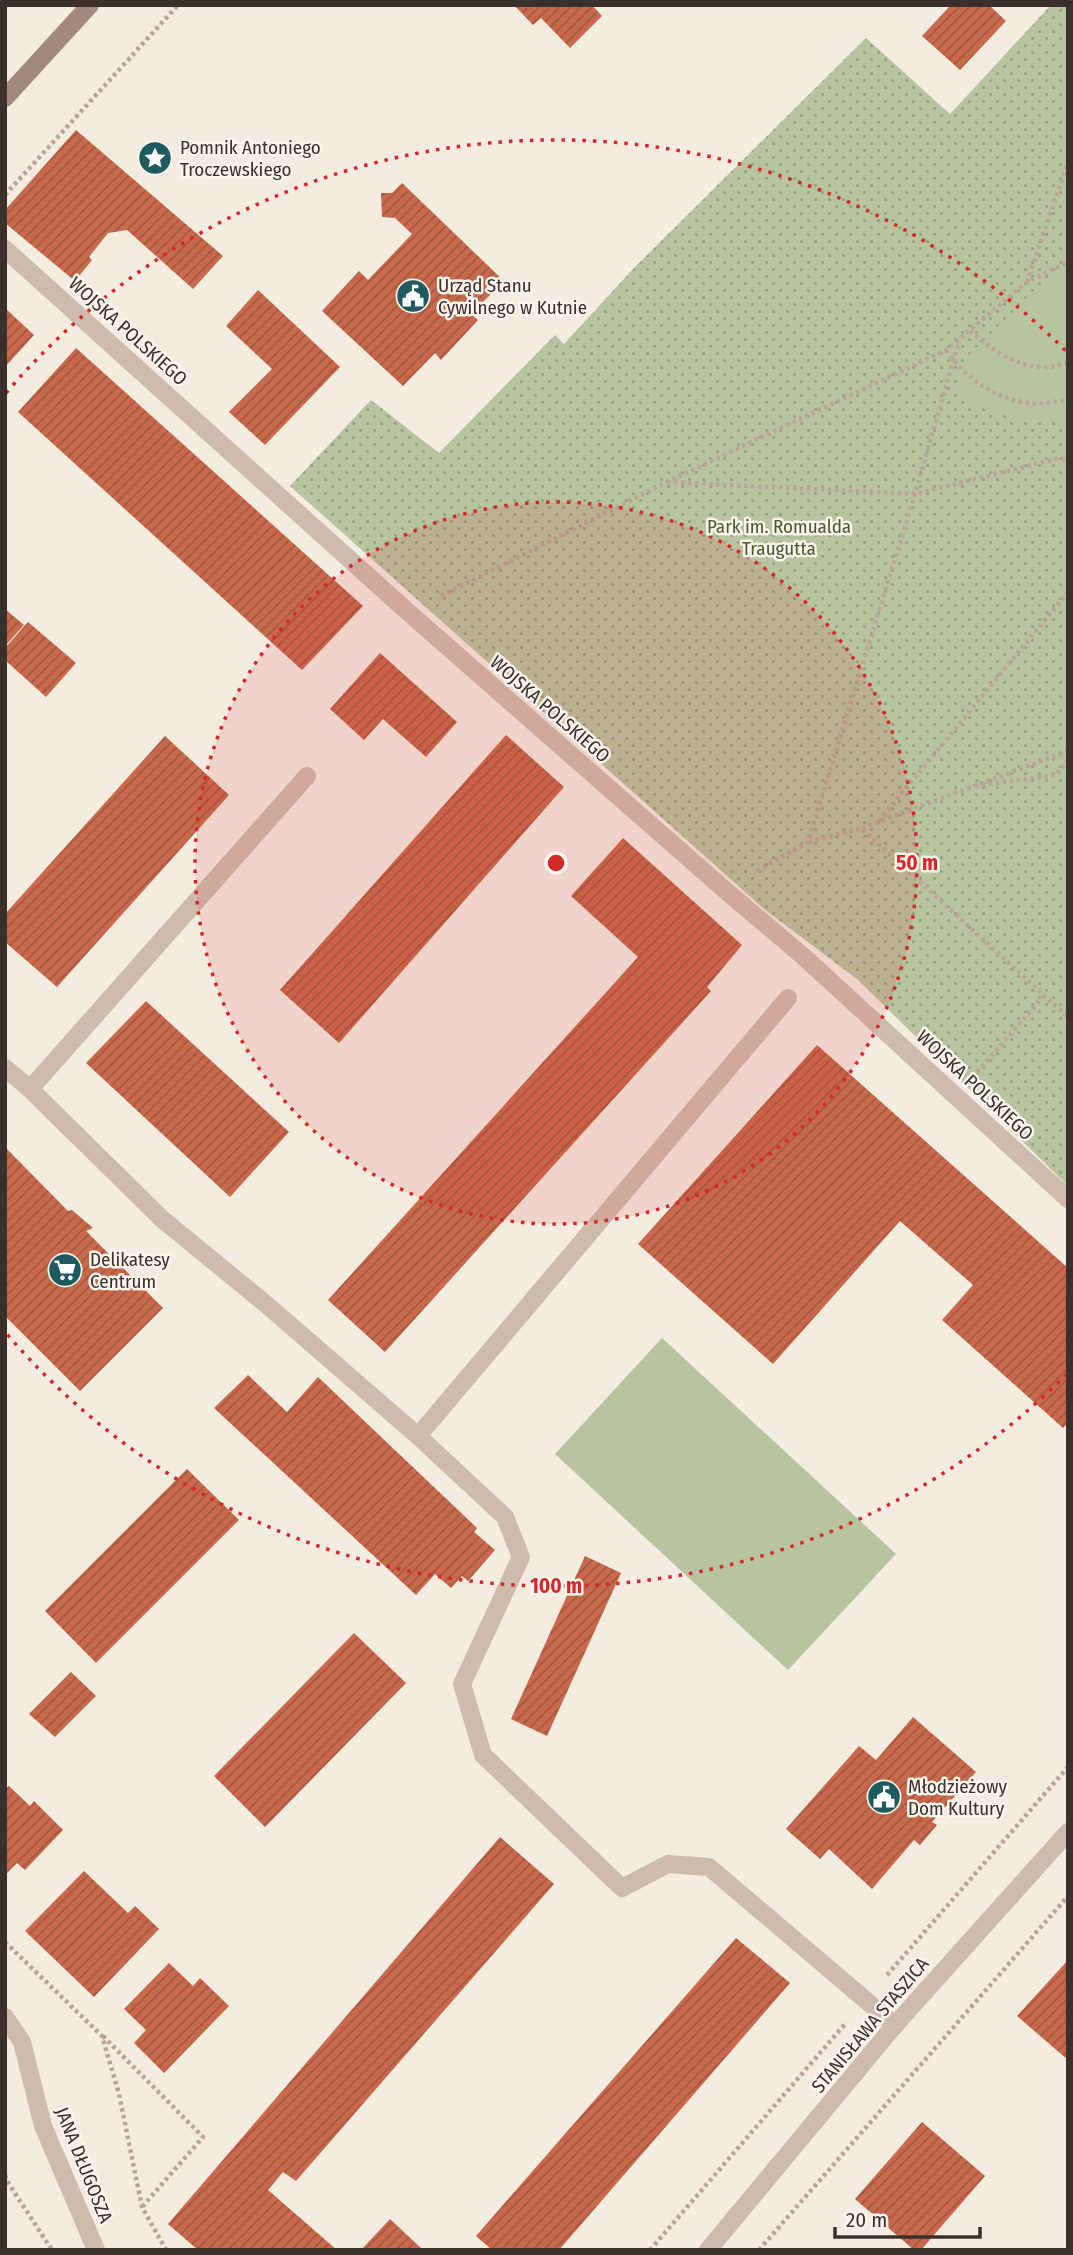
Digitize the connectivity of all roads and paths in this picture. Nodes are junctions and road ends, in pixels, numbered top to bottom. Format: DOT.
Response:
graph roads {
  1 [pos="90,5"];
  2 [pos="178,5"];
  3 [pos="5,98"];
  4 [pos="1068,162"];
  5 [pos="5,195"];
  6 [pos="5,249"];
  7 [pos="1068,262"];
  8 [pos="1027,282"];
  9 [pos="970,331"];
  10 [pos="959,340"];
  11 [pos="946,350"];
  12 [pos="954,361"];
  13 [pos="1068,362"];
  14 [pos="1068,400"];
  15 [pos="1068,459"];
  16 [pos="667,482"];
  17 [pos="915,494"];
  18 [pos="1068,592"];
  19 [pos="408,612"];
  20 [pos="1068,751"];
  21 [pos="1068,760"];
  22 [pos="307,776"];
  23 [pos="966,787"];
  24 [pos="879,821"];
  25 [pos="861,828"];
  26 [pos="808,842"];
  27 [pos="724,890"];
  28 [pos="1044,996"];
  29 [pos="788,998"];
  30 [pos="1068,1017"];
  31 [pos="5,1068"];
  32 [pos="30,1089"];
  33 [pos="956,1096"];
  34 [pos="1068,1199"];
  35 [pos="418,1436"];
  36 [pos="1068,1832"];
  37 [pos="1068,1896"];
  38 [pos="5,1942"];
  39 [pos="5,2017"];
  40 [pos="895,2025"];
  41 [pos="102,2036"];
  42 [pos="5,2175"];
  43 [pos="142,2207"];
  44 [pos="51,2250"];
  45 [pos="96,2250"];
  46 [pos="166,2250"];
  47 [pos="708,2250"];
  48 [pos="759,2250"];
  1 -- 3 [label="street"];
  2 -- 5 [label="path"];
  4 -- 8 [label="path"];
  6 -- 19 [label="street, WOJSKA POLSKIEGO"];
  7 -- 8 [label="path"];
  8 -- 9 [label="path"];
  9 -- 10 [label="path"];
  9 -- 13 [label="path"];
  10 -- 11 [label="path"];
  10 -- 12 [label="path"];
  11 -- 12 [label="path"];
  11 -- 16 [label="path"];
  12 -- 14 [label="path"];
  12 -- 17 [label="path"];
  15 -- 17 [label="path"];
  16 -- 17 [label="path"];
  16 -- 19 [label="path"];
  17 -- 26 [label="path"];
  18 -- 24 [label="path"];
  19 -- 27 [label="street, WOJSKA POLSKIEGO"];
  20 -- 23 [label="path"];
  21 -- 23 [label="path"];
  22 -- 32 [label="street"];
  23 -- 24 [label="path"];
  24 -- 25 [label="path"];
  25 -- 26 [label="path"];
  25 -- 28 [label="path"];
  26 -- 27 [label="path"];
  27 -- 33 [label="street, WOJSKA POLSKIEGO"];
  28 -- 30 [label="path"];
  28 -- 33 [label="path"];
  29 -- 35 [label="street"];
  31 -- 32 [label="street"];
  32 -- 35 [label="street"];
  33 -- 34 [label="street, WOJSKA POLSKIEGO"];
  35 -- 40 [label="street"];
  36 -- 40 [label="street, STANISŁAWA STASZICA"];
  37 -- 48 [label="path"];
  38 -- 41 [label="path"];
  39 -- 45 [label="street, JANA DŁUGOSZA"];
  40 -- 47 [label="street, STANISŁAWA STASZICA"];
  41 -- 43 [label="path"];
  41 -- 43 [label="path"];
  42 -- 44 [label="path"];
  43 -- 46 [label="path"];
}
